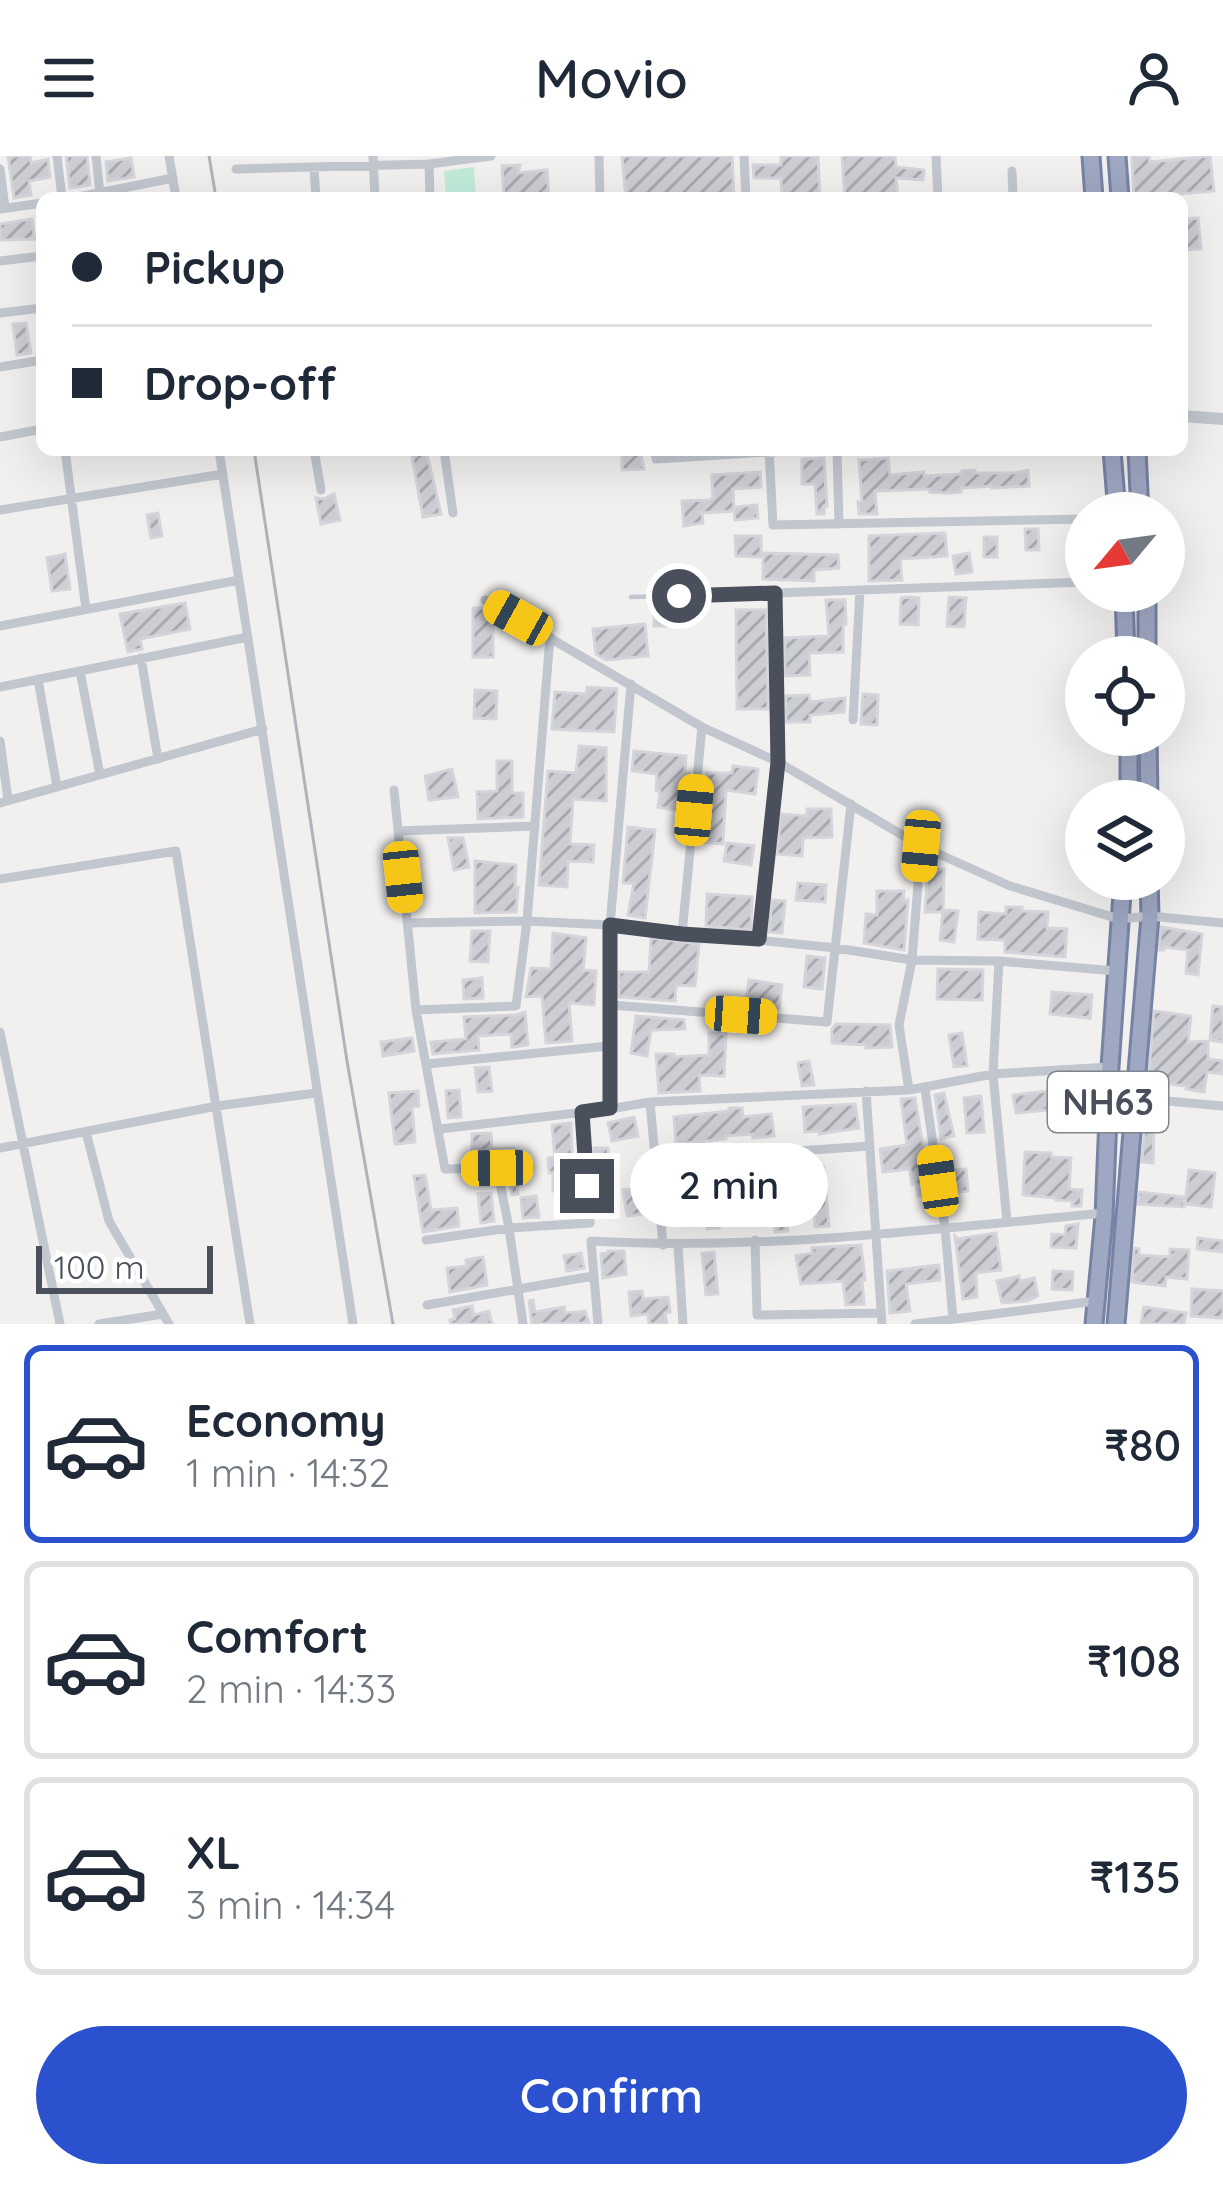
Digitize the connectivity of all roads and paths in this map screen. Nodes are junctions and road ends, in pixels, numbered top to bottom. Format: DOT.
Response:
graph roads {
  1 [pos="57,156"];
  2 [pos="96,156"];
  3 [pos="169,156"];
  4 [pos="491,156"];
  5 [pos="599,156"];
  6 [pos="744,156"];
  7 [pos="936,156"];
  8 [pos="1091,156"];
  9 [pos="1117,156"];
  10 [pos="453,158"];
  11 [pos="339,161"];
  12 [pos="374,161"];
  13 [pos="429,164"];
  14 [pos="0,169"];
  15 [pos="236,169"];
  16 [pos="314,169"];
  17 [pos="1012,172"];
  18 [pos="173,178"];
  19 [pos="61,192"];
  20 [pos="100,192"];
  21 [pos="109,192"];
  22 [pos="175,192"];
  23 [pos="316,192"];
  24 [pos="375,192"];
  25 [pos="430,192"];
  26 [pos="600,192"];
  27 [pos="746,192"];
  28 [pos="938,192"];
  29 [pos="1013,192"];
  30 [pos="1094,192"];
  31 [pos="1120,192"];
  32 [pos="36,204"];
  33 [pos="3,209"];
  34 [pos="36,257"];
  35 [pos="0,261"];
  36 [pos="36,309"];
  37 [pos="0,313"];
  38 [pos="36,361"];
  39 [pos="0,367"];
  40 [pos="1188,416"];
  41 [pos="1223,419"];
  42 [pos="36,429"];
  43 [pos="0,437"];
  44 [pos="66,456"];
  45 [pos="220,456"];
  46 [pos="315,456"];
  47 [pos="445,456"];
  48 [pos="656,456"];
  49 [pos="698,456"];
  50 [pos="769,456"];
  51 [pos="837,456"];
  52 [pos="1113,456"];
  53 [pos="1137,456"];
  54 [pos="223,474"];
  55 [pos="321,490"];
  56 [pos="1116,492"];
  57 [pos="1139,492"];
  58 [pos="70,498"];
  59 [pos="0,509"];
  60 [pos="453,513"];
  61 [pos="1065,519"];
  62 [pos="839,524"];
  63 [pos="239,580"];
  64 [pos="1065,583"];
  65 [pos="860,590"];
  66 [pos="775,593"];
  67 [pos="631,597"];
  68 [pos="485,600"];
  69 [pos="86,609"];
  70 [pos="0,626"];
  71 [pos="248,637"];
  72 [pos="550,637"];
  73 [pos="141,658"];
  74 [pos="80,671"];
  75 [pos="38,679"];
  76 [pos="631,684"];
  77 [pos="0,687"];
  78 [pos="853,720"];
  79 [pos="702,727"];
  80 [pos="263,729"];
  81 [pos="0,741"];
  82 [pos="158,759"];
  83 [pos="778,762"];
  84 [pos="100,775"];
  85 [pos="57,787"];
  86 [pos="394,790"];
  87 [pos="4,801"];
  88 [pos="851,803"];
  89 [pos="535,826"];
  90 [pos="398,831"];
  91 [pos="921,846"];
  92 [pos="0,879"];
  93 [pos="1121,900"];
  94 [pos="1150,900"];
  95 [pos="1150,916"];
  96 [pos="1119,919"];
  97 [pos="526,920"];
  98 [pos="1223,922"];
  99 [pos="407,923"];
  100 [pos="610,925"];
  101 [pos="682,934"];
  102 [pos="759,939"];
  103 [pos="836,948"];
  104 [pos="913,960"];
  105 [pos="999,961"];
  106 [pos="1116,971"];
  107 [pos="611,1005"];
  108 [pos="416,1010"];
  109 [pos="0,1032"];
  110 [pos="609,1046"];
  111 [pos="427,1064"];
  112 [pos="1110,1067"];
  113 [pos="993,1073"];
  114 [pos="925,1089"];
  115 [pos="909,1090"];
  116 [pos="866,1091"];
  117 [pos="316,1093"];
  118 [pos="1134,1098"];
  119 [pos="650,1102"];
  120 [pos="218,1106"];
  121 [pos="1223,1106"];
  122 [pos="610,1108"];
  123 [pos="582,1112"];
  124 [pos="440,1129"];
  125 [pos="86,1132"];
  126 [pos="21,1144"];
  127 [pos="870,1146"];
  128 [pos="0,1148"];
  129 [pos="655,1161"];
  130 [pos="1102,1214"];
  131 [pos="1007,1222"];
  132 [pos="590,1223"];
  133 [pos="509,1228"];
  134 [pos="945,1228"];
  135 [pos="876,1234"];
  136 [pos="426,1240"];
  137 [pos="755,1240"];
  138 [pos="591,1241"];
  139 [pos="663,1245"];
  140 [pos="678,1245"];
  141 [pos="593,1276"];
  142 [pos="517,1288"];
  143 [pos="1096,1301"];
  144 [pos="428,1305"];
  145 [pos="881,1318"];
  146 [pos="166,1319"];
  147 [pos="953,1319"];
  148 [pos="60,1324"];
  149 [pos="99,1324"];
  150 [pos="250,1324"];
  151 [pos="352,1324"];
  152 [pos="523,1324"];
  153 [pos="598,1324"];
  154 [pos="683,1324"];
  155 [pos="915,1324"];
  156 [pos="1094,1324"];
  157 [pos="1116,1324"];
  1 -- 19 [label="street"];
  2 -- 20 [label="street"];
  3 -- 18 [label="street"];
  4 -- 10 [label="street"];
  5 -- 26 [label="street"];
  6 -- 27 [label="street"];
  7 -- 28 [label="street"];
  8 -- 30 [label="highway"];
  9 -- 31 [label="highway"];
  10 -- 13 [label="street"];
  11 -- 12 [label="street"];
  11 -- 16 [label="street"];
  12 -- 13 [label="street"];
  12 -- 24 [label="street"];
  13 -- 25 [label="street"];
  14 -- 33 [label="street"];
  15 -- 16 [label="street"];
  16 -- 23 [label="street"];
  17 -- 29 [label="street"];
  18 -- 21 [label="street"];
  18 -- 22 [label="street"];
  32 -- 33 [label="street"];
  34 -- 35 [label="street"];
  36 -- 37 [label="street"];
  38 -- 39 [label="street"];
  40 -- 41 [label="street"];
  42 -- 43 [label="street"];
  44 -- 58 [label="street"];
  45 -- 54 [label="street"];
  46 -- 55 [label="street"];
  47 -- 60 [label="street"];
  48 -- 49 [label="street"];
  50 -- 62 [label="street"];
  51 -- 62 [label="street"];
  52 -- 56 [label="highway"];
  53 -- 57 [label="highway"];
  54 -- 58 [label="street"];
  54 -- 63 [label="street"];
  58 -- 59 [label="street"];
  58 -- 69 [label="street"];
  61 -- 62 [label="street"];
  63 -- 69 [label="street"];
  63 -- 71 [label="street"];
  64 -- 65 [label="street"];
  65 -- 66 [label="street"];
  65 -- 78 [label="street"];
  66 -- 67 [label="lane"];
  66 -- 83 [label="street"];
  68 -- 72 [label="street"];
  69 -- 70 [label="street"];
  71 -- 73 [label="street"];
  71 -- 80 [label="street"];
  72 -- 76 [label="street"];
  72 -- 89 [label="street"];
  73 -- 74 [label="street"];
  73 -- 82 [label="street"];
  74 -- 75 [label="street"];
  74 -- 84 [label="street"];
  75 -- 77 [label="street"];
  75 -- 85 [label="street"];
  76 -- 79 [label="street"];
  76 -- 100 [label="street"];
  79 -- 83 [label="street"];
  79 -- 101 [label="street"];
  80 -- 82 [label="street"];
  80 -- 117 [label="street"];
  81 -- 87 [label="street"];
  82 -- 84 [label="street"];
  83 -- 88 [label="street"];
  83 -- 102 [label="street"];
  84 -- 85 [label="street"];
  85 -- 87 [label="street"];
  86 -- 90 [label="street"];
  88 -- 91 [label="street"];
  88 -- 103 [label="street"];
  89 -- 90 [label="street"];
  89 -- 97 [label="street"];
  90 -- 99 [label="street"];
  91 -- 96 [label="street"];
  91 -- 104 [label="street"];
  92 -- 120 [label="street"];
  93 -- 96 [label="highway, NH63"];
  94 -- 95 [label="highway, NH63"];
  95 -- 96 [label="street"];
  95 -- 98 [label="street"];
  95 -- 118 [label="highway, NH63"];
  96 -- 106 [label="highway, NH63"];
  97 -- 99 [label="street"];
  97 -- 100 [label="street"];
  97 -- 108 [label="street"];
  99 -- 108 [label="street"];
  100 -- 101 [label="street"];
  100 -- 107 [label="street"];
  101 -- 102 [label="street"];
  102 -- 103 [label="street"];
  103 -- 104 [label="street"];
  103 -- 107 [label="street"];
  104 -- 105 [label="street"];
  104 -- 115 [label="street"];
  105 -- 106 [label="street"];
  105 -- 113 [label="street"];
  106 -- 112 [label="highway, NH63"];
  107 -- 110 [label="street"];
  108 -- 111 [label="street"];
  109 -- 126 [label="street"];
  110 -- 111 [label="street"];
  110 -- 122 [label="street"];
  111 -- 124 [label="street"];
  112 -- 113 [label="street"];
  112 -- 130 [label="highway, NH63"];
  113 -- 114 [label="street"];
  113 -- 131 [label="street"];
  114 -- 115 [label="street"];
  114 -- 134 [label="street"];
  115 -- 116 [label="street"];
  116 -- 119 [label="street"];
  116 -- 127 [label="street"];
  117 -- 120 [label="street"];
  117 -- 151 [label="street"];
  118 -- 121 [label="street"];
  118 -- 157 [label="highway, NH63"];
  119 -- 122 [label="street"];
  119 -- 129 [label="street"];
  120 -- 125 [label="street"];
  120 -- 150 [label="street"];
  122 -- 123 [label="street"];
  123 -- 124 [label="street"];
  123 -- 132 [label="street"];
  124 -- 133 [label="street"];
  125 -- 126 [label="street"];
  125 -- 146 [label="street"];
  126 -- 128 [label="street"];
  126 -- 148 [label="street"];
  127 -- 129 [label="street"];
  127 -- 135 [label="street"];
  129 -- 139 [label="street"];
  130 -- 131 [label="street"];
  130 -- 143 [label="highway, NH63"];
  131 -- 134 [label="street"];
  132 -- 133 [label="street"];
  132 -- 138 [label="street"];
  133 -- 136 [label="street"];
  133 -- 142 [label="street"];
  134 -- 135 [label="street"];
  134 -- 147 [label="street"];
  135 -- 137 [label="street"];
  135 -- 145 [label="street"];
  137 -- 140 [label="street"];
  137 -- 145 [label="street"];
  138 -- 139 [label="street"];
  138 -- 141 [label="street"];
  139 -- 140 [label="street"];
  140 -- 154 [label="street"];
  141 -- 142 [label="street"];
  141 -- 153 [label="street"];
  142 -- 144 [label="street"];
  142 -- 152 [label="street"];
  143 -- 147 [label="street"];
  143 -- 156 [label="highway, NH63"];
  146 -- 149 [label="street"];
  147 -- 155 [label="street"];
}
